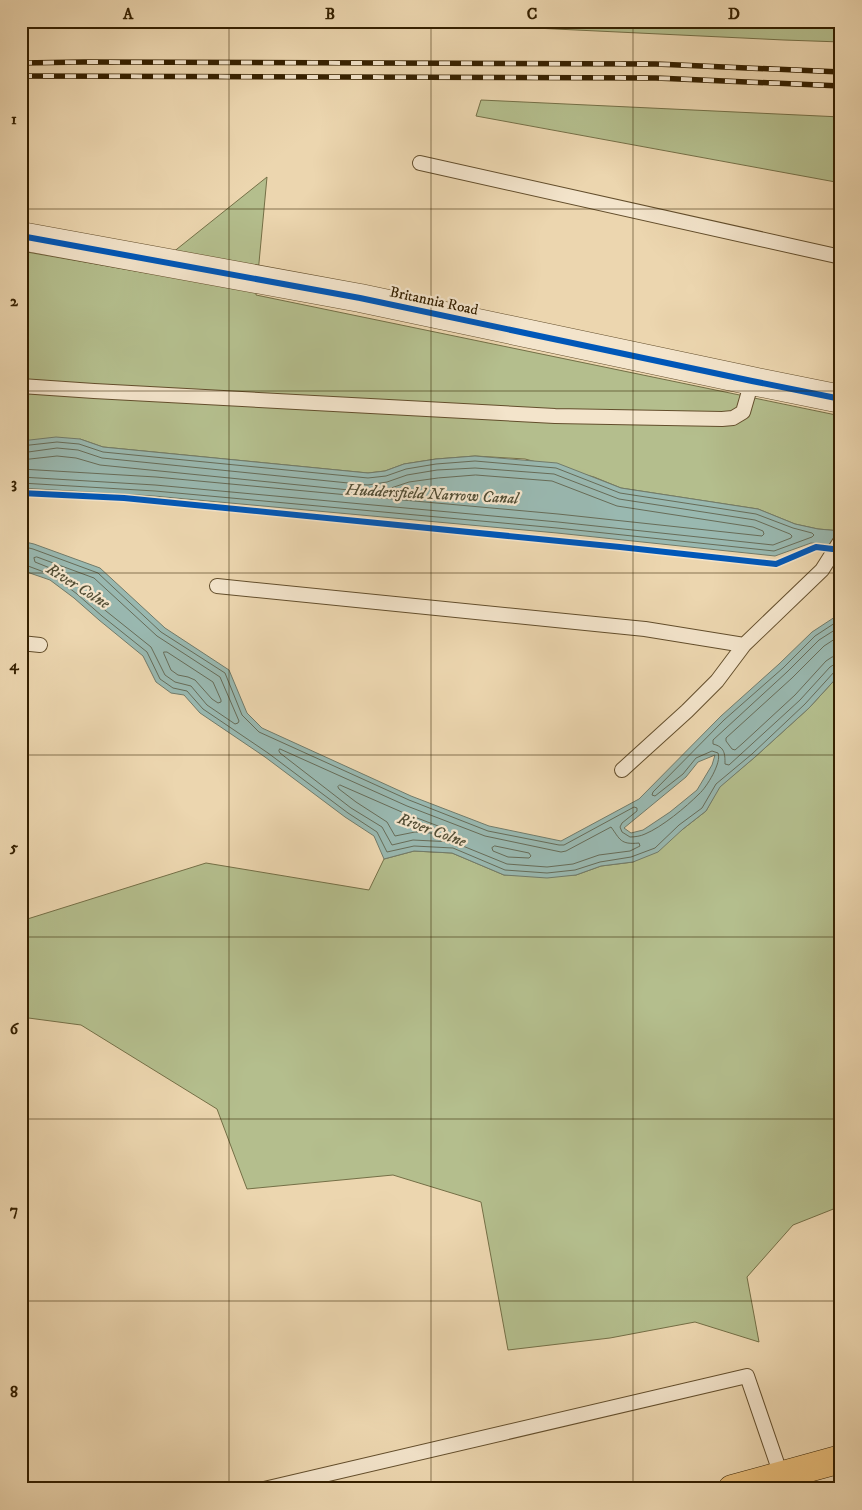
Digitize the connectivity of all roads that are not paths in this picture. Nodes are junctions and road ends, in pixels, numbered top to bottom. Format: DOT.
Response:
graph roads {
  1 [pos="420,163"];
  2 [pos="21,236"];
  3 [pos="841,257"];
  4 [pos="752,382"];
  5 [pos="21,386"];
  6 [pos="841,399"];
  7 [pos="841,540"];
  8 [pos="217,586"];
  9 [pos="21,643"];
  10 [pos="40,644"];
  11 [pos="744,645"];
  12 [pos="622,770"];
  13 [pos="841,1459"];
  14 [pos="781,1475"];
  15 [pos="264,1489"];
  16 [pos="732,1489"];
  1 -- 3 [label="lane"];
  2 -- 4 [label="street, Britannia Road"];
  4 -- 5 [label="lane"];
  4 -- 6 [label="street, Britannia Road"];
  7 -- 11 [label="lane"];
  8 -- 11 [label="lane"];
  9 -- 10 [label="lane"];
  11 -- 12 [label="lane"];
  13 -- 14 [label="main road"];
  14 -- 15 [label="lane"];
  14 -- 16 [label="main road"];
}
